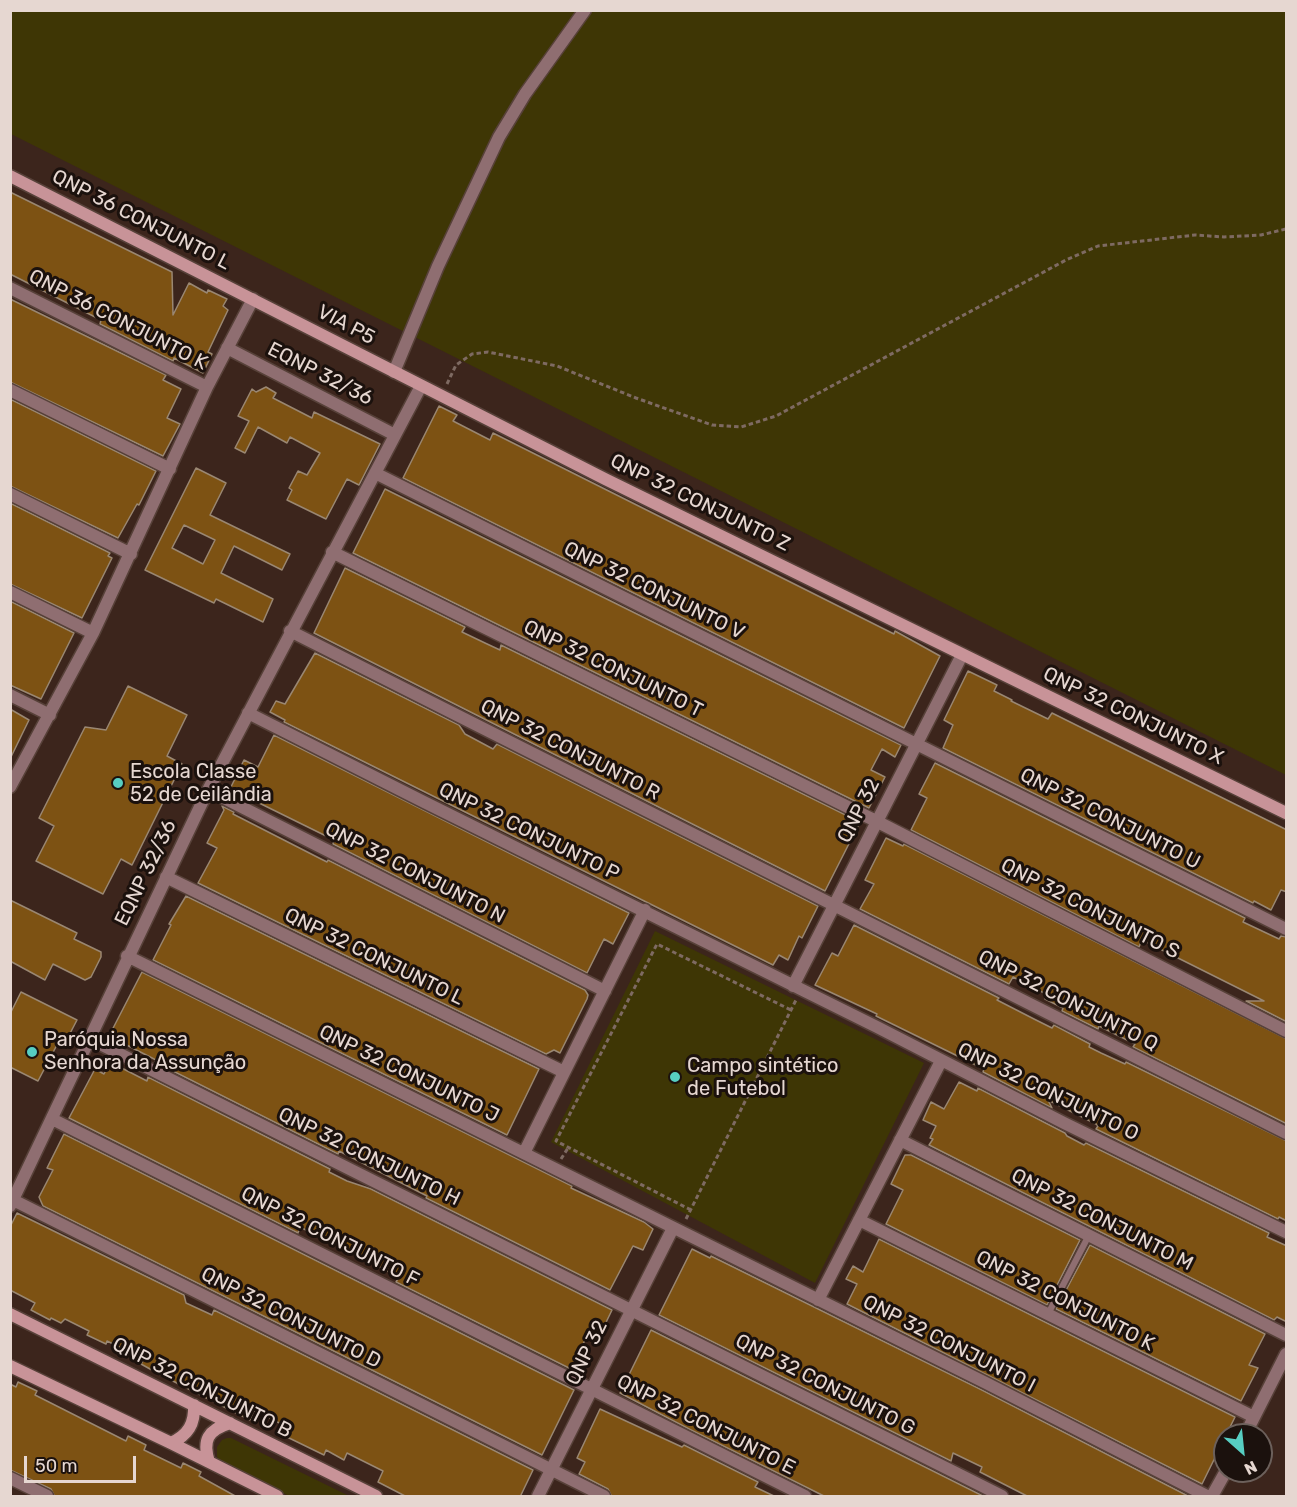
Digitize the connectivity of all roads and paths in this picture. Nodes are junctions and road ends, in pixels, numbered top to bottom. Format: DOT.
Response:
graph roads {
  1 [pos="585,10"];
  2 [pos="10,176"];
  3 [pos="1287,229"];
  4 [pos="10,288"];
  5 [pos="253,299"];
  6 [pos="227,348"];
  7 [pos="394,372"];
  8 [pos="421,386"];
  9 [pos="207,387"];
  10 [pos="10,390"];
  11 [pos="443,396"];
  12 [pos="395,435"];
  13 [pos="170,470"];
  14 [pos="375,473"];
  15 [pos="10,494"];
  16 [pos="332,552"];
  17 [pos="131,554"];
  18 [pos="10,592"];
  19 [pos="290,632"];
  20 [pos="93,633"];
  21 [pos="962,655"];
  22 [pos="10,695"];
  23 [pos="248,713"];
  24 [pos="50,715"];
  25 [pos="915,743"];
  26 [pos="10,787"];
  27 [pos="207,790"];
  28 [pos="1287,813"];
  29 [pos="876,821"];
  30 [pos="166,877"];
  31 [pos="833,904"];
  32 [pos="645,910"];
  33 [pos="1287,929"];
  34 [pos="127,956"];
  35 [pos="793,986"];
  36 [pos="605,991"];
  37 [pos="1287,1031"];
  38 [pos="90,1039"];
  39 [pos="941,1061"];
  40 [pos="564,1072"];
  41 [pos="52,1119"];
  42 [pos="1287,1133"];
  43 [pos="900,1140"];
  44 [pos="524,1153"];
  45 [pos="12,1203"];
  46 [pos="691,1210"];
  47 [pos="859,1220"];
  48 [pos="673,1228"];
  49 [pos="1287,1232"];
  50 [pos="1090,1234"];
  51 [pos="818,1300"];
  52 [pos="630,1309"];
  53 [pos="10,1314"];
  54 [pos="1048,1314"];
  55 [pos="1287,1335"];
  56 [pos="1287,1354"];
  57 [pos="10,1366"];
  58 [pos="590,1389"];
  59 [pos="194,1405"];
  60 [pos="1254,1417"];
  61 [pos="230,1423"];
  62 [pos="1251,1423"];
  63 [pos="171,1443"];
  64 [pos="209,1462"];
  65 [pos="551,1470"];
  66 [pos="10,1478"];
  67 [pos="1215,1495"];
  68 [pos="47,1497"];
  69 [pos="277,1497"];
  70 [pos="376,1497"];
  71 [pos="538,1497"];
  72 [pos="604,1497"];
  73 [pos="805,1497"];
  74 [pos="1002,1497"];
  1 -- 7 [label="street"];
  2 -- 5 [label="street, QNP 36 CONJUNTO L"];
  3 -- 11 [label="path"];
  4 -- 9 [label="street, QNP 36 CONJUNTO K"];
  5 -- 6 [label="street"];
  5 -- 7 [label="street, VIA P5"];
  6 -- 9 [label="street"];
  6 -- 12 [label="street, EQNP 32/36"];
  7 -- 8 [label="street, VIA P5"];
  8 -- 11 [label="street, QNP 32 CONJUNTO Z"];
  8 -- 12 [label="street, EQNP 32/36"];
  9 -- 13 [label="street"];
  10 -- 13 [label="street"];
  11 -- 21 [label="street, QNP 32 CONJUNTO Z"];
  12 -- 14 [label="street, EQNP 32/36"];
  13 -- 17 [label="street"];
  14 -- 16 [label="street, EQNP 32/36"];
  14 -- 25 [label="street, QNP 32 CONJUNTO V"];
  15 -- 17 [label="street"];
  16 -- 19 [label="street, EQNP 32/36"];
  16 -- 29 [label="street, QNP 32 CONJUNTO T"];
  17 -- 20 [label="street"];
  18 -- 20 [label="street"];
  19 -- 23 [label="street, EQNP 32/36"];
  19 -- 31 [label="street, QNP 32 CONJUNTO R"];
  20 -- 24 [label="street"];
  21 -- 25 [label="street, QNP 32"];
  21 -- 28 [label="street, QNP 32 CONJUNTO X"];
  22 -- 24 [label="street"];
  23 -- 27 [label="street, EQNP 32/36"];
  23 -- 32 [label="street, QNP 32 CONJUNTO P"];
  24 -- 26 [label="street"];
  25 -- 29 [label="street, QNP 32"];
  25 -- 33 [label="street, QNP 32 CONJUNTO U"];
  27 -- 30 [label="street, EQNP 32/36"];
  27 -- 36 [label="street, QNP 32 CONJUNTO N"];
  29 -- 31 [label="street, QNP 32"];
  29 -- 37 [label="street, QNP 32 CONJUNTO S"];
  30 -- 34 [label="street, EQNP 32/36"];
  30 -- 40 [label="street, QNP 32 CONJUNTO L"];
  31 -- 35 [label="street, QNP 32"];
  31 -- 42 [label="street, QNP 32 CONJUNTO Q"];
  32 -- 35 [label="street, QNP 32 CONJUNTO P"];
  32 -- 36 [label="street"];
  34 -- 38 [label="street, EQNP 32/36"];
  34 -- 44 [label="street, QNP 32 CONJUNTO J"];
  35 -- 39 [label="street, QNP 32 CONJUNTO O"];
  36 -- 40 [label="street"];
  38 -- 41 [label="street, EQNP 32/36"];
  38 -- 52 [label="street, QNP 32 CONJUNTO H"];
  39 -- 43 [label="street"];
  39 -- 49 [label="street, QNP 32 CONJUNTO O"];
  40 -- 44 [label="street"];
  41 -- 45 [label="street, EQNP 32/36"];
  41 -- 58 [label="street, QNP 32 CONJUNTO F"];
  43 -- 47 [label="street"];
  43 -- 50 [label="street, QNP 32 CONJUNTO M"];
  44 -- 48 [label="street, QNP 32 CONJUNTO J"];
  45 -- 65 [label="street, QNP 32 CONJUNTO D"];
  46 -- 46 [label="path"];
  47 -- 51 [label="street"];
  47 -- 54 [label="street, QNP 32 CONJUNTO K"];
  48 -- 51 [label="street, QNP 32 CONJUNTO I"];
  48 -- 52 [label="street, QNP 32"];
  50 -- 54 [label="lane"];
  50 -- 55 [label="street, QNP 32 CONJUNTO M"];
  51 -- 67 [label="street, QNP 32 CONJUNTO I"];
  52 -- 58 [label="street, QNP 32"];
  52 -- 74 [label="street, QNP 32 CONJUNTO G"];
  53 -- 59 [label="street, QNP 32 CONJUNTO B"];
  54 -- 60 [label="street, QNP 32 CONJUNTO K"];
  56 -- 60 [label="street"];
  57 -- 63 [label="street"];
  58 -- 65 [label="street, QNP 32"];
  58 -- 73 [label="street, QNP 32 CONJUNTO E"];
  59 -- 61 [label="street, QNP 32 CONJUNTO B"];
  59 -- 63 [label="street"];
  60 -- 62 [label="street"];
  61 -- 64 [label="street"];
  61 -- 70 [label="street, QNP 32 CONJUNTO B"];
  63 -- 64 [label="street"];
  64 -- 69 [label="street"];
  65 -- 71 [label="street, QNP 32"];
  65 -- 72 [label="street, QNP 32 CONJUNTO D"];
  66 -- 68 [label="street"];
}
